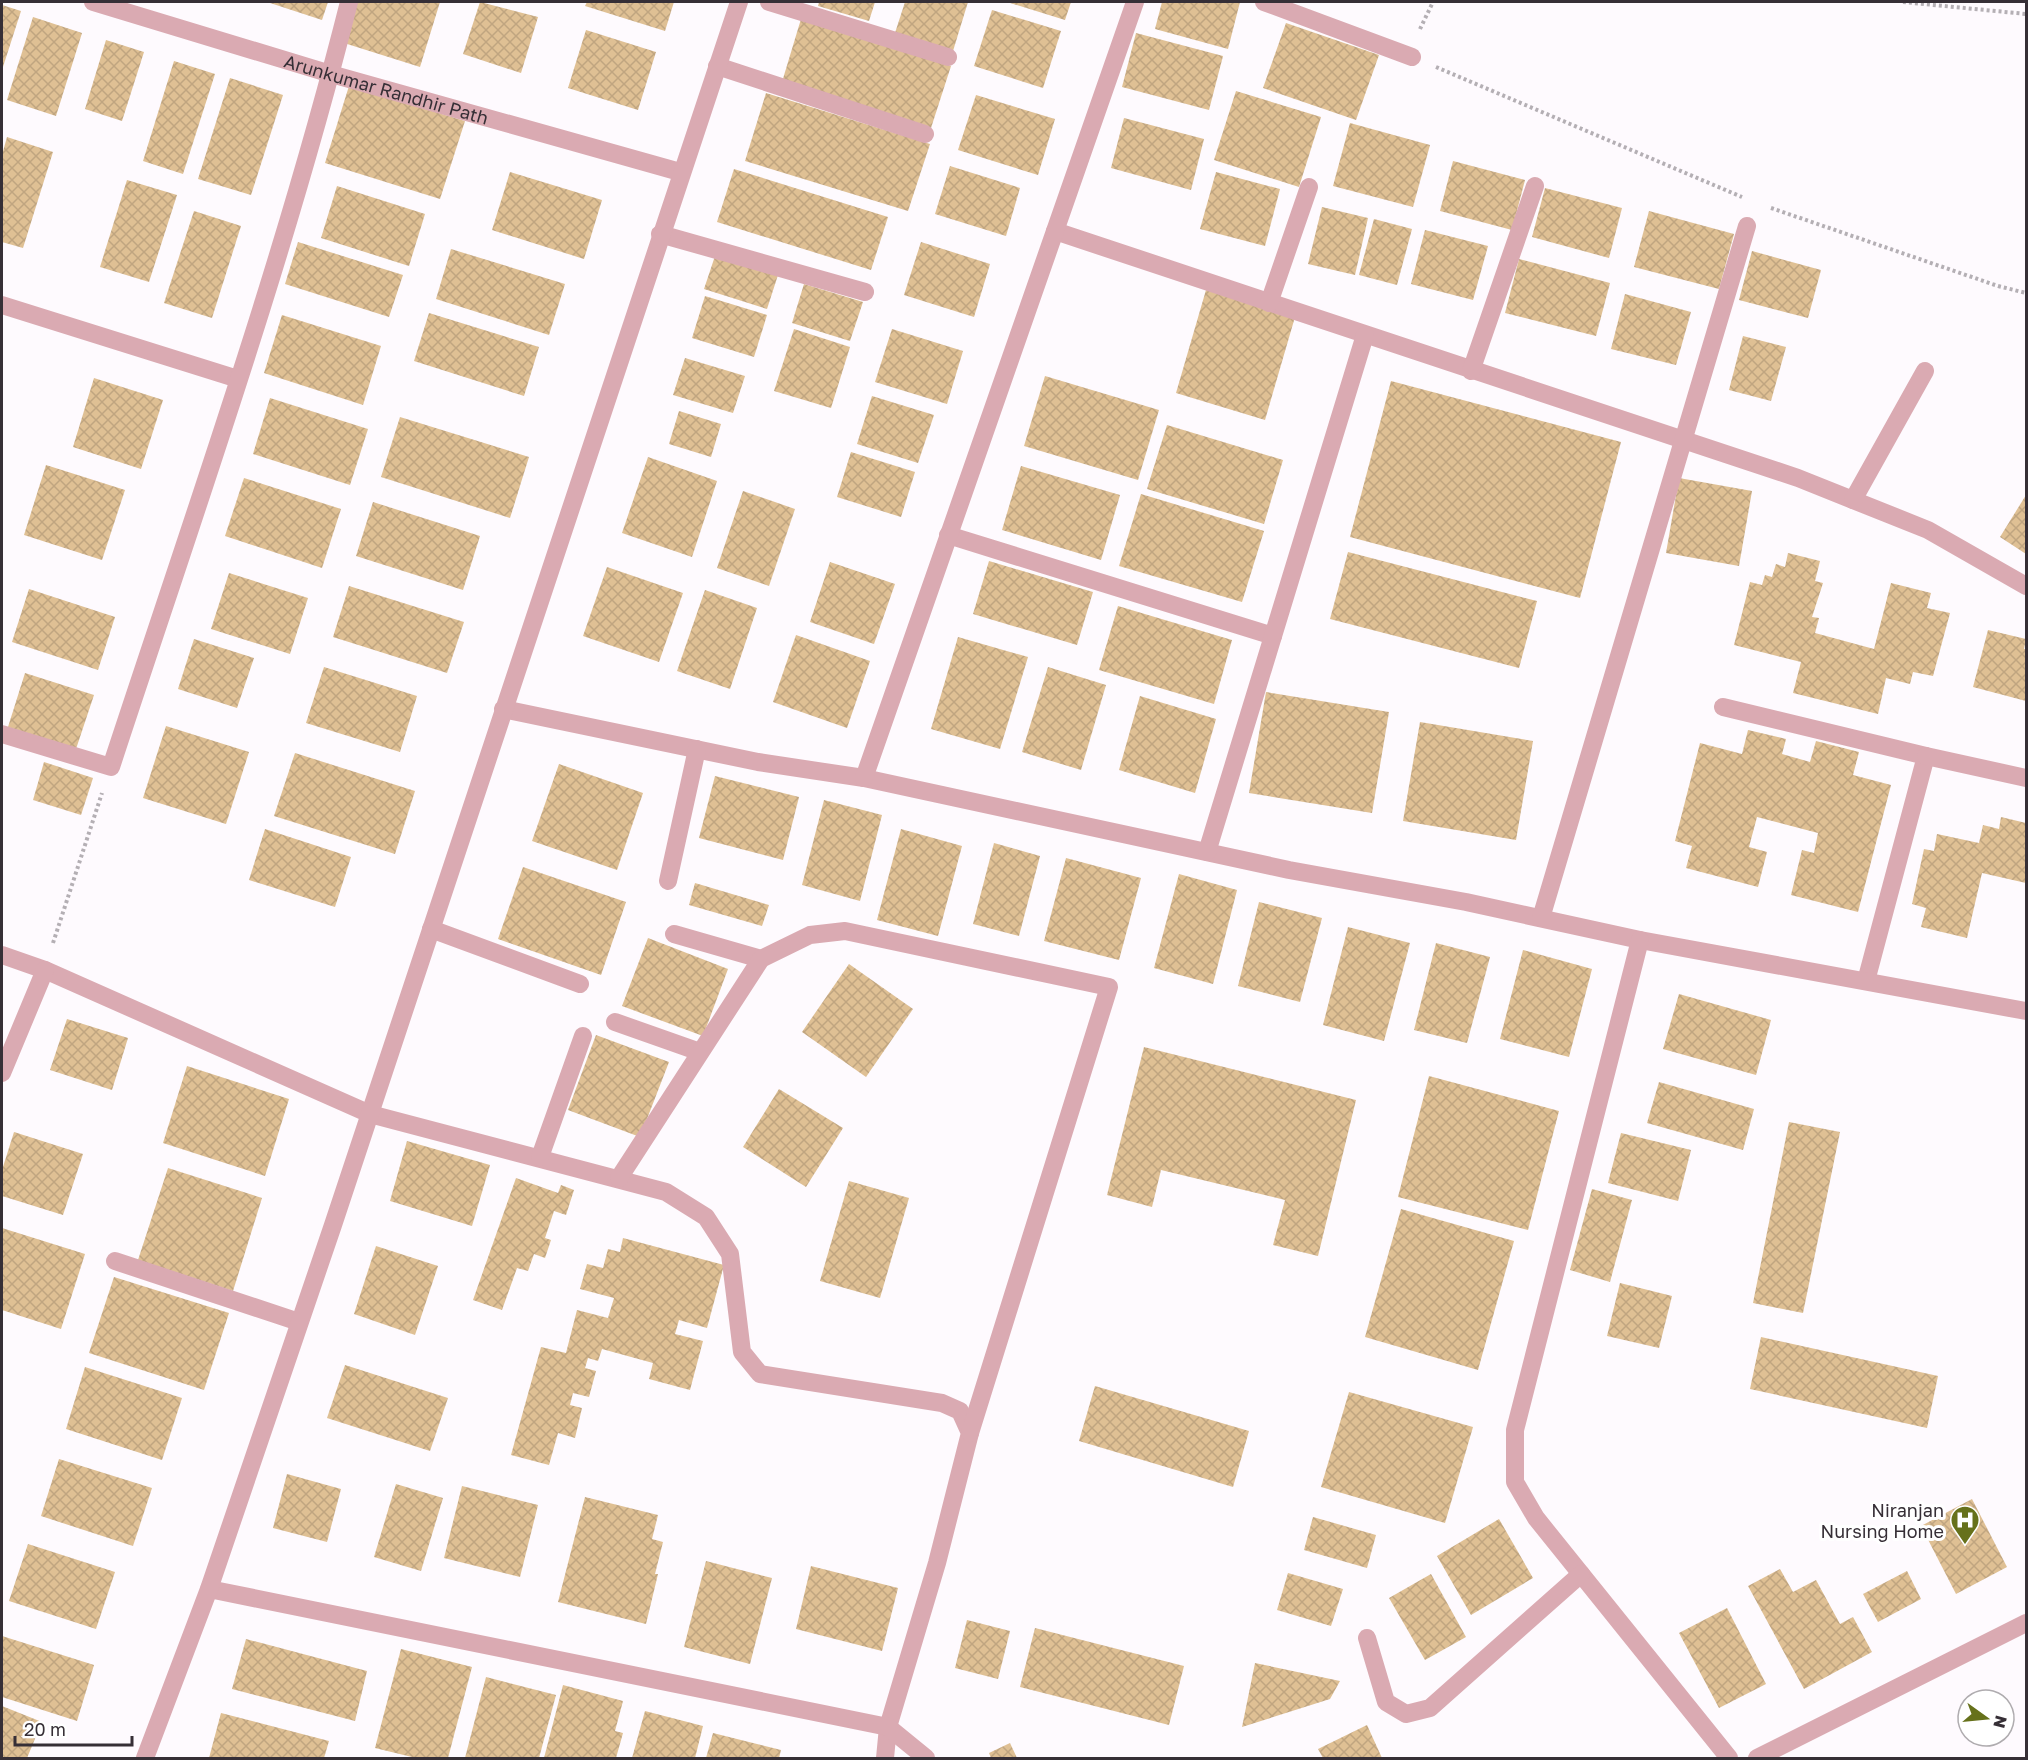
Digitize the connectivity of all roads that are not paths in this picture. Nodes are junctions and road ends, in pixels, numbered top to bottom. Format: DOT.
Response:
graph roads {
  1 [pos="93,2"];
  2 [pos="349,2"];
  3 [pos="739,2"];
  4 [pos="769,2"];
  5 [pos="1135,2"];
  6 [pos="1264,2"];
  7 [pos="948,57"];
  8 [pos="1412,57"];
  9 [pos="717,66"];
  10 [pos="331,74"];
  11 [pos="925,134"];
  12 [pos="680,172"];
  13 [pos="1535,186"];
  14 [pos="1309,187"];
  15 [pos="1747,226"];
  16 [pos="1054,231"];
  17 [pos="660,234"];
  18 [pos="865,292"];
  19 [pos="1269,303"];
  20 [pos="2,305"];
  21 [pos="1365,335"];
  22 [pos="1471,371"];
  23 [pos="1925,371"];
  24 [pos="238,379"];
  25 [pos="1683,439"];
  26 [pos="1853,500"];
  27 [pos="948,534"];
  28 [pos="2026,586"];
  29 [pos="1273,636"];
  30 [pos="1723,707"];
  31 [pos="503,709"];
  32 [pos="2,734"];
  33 [pos="697,749"];
  34 [pos="1926,756"];
  35 [pos="864,778"];
  36 [pos="2026,778"];
  37 [pos="1207,852"];
  38 [pos="668,880"];
  39 [pos="1541,918"];
  40 [pos="431,929"];
  41 [pos="674,934"];
  42 [pos="1640,940"];
  43 [pos="2,955"];
  44 [pos="761,959"];
  45 [pos="45,970"];
  46 [pos="1866,981"];
  47 [pos="580,984"];
  48 [pos="2026,1011"];
  49 [pos="615,1022"];
  50 [pos="584,1036"];
  51 [pos="700,1052"];
  52 [pos="2,1073"];
  53 [pos="370,1114"];
  54 [pos="540,1157"];
  55 [pos="620,1178"];
  56 [pos="115,1261"];
  57 [pos="299,1322"];
  58 [pos="970,1433"];
  59 [pos="1581,1575"];
  60 [pos="209,1589"];
  61 [pos="2026,1623"];
  62 [pos="1367,1638"];
  63 [pos="888,1727"];
  64 [pos="145,1758"];
  65 [pos="885,1758"];
  66 [pos="926,1758"];
  67 [pos="1729,1758"];
  68 [pos="1757,1758"];
  1 -- 10 [label="street, Arunkumar Randhir Path"];
  2 -- 10 [label="street"];
  3 -- 9 [label="street"];
  4 -- 7 [label="street"];
  5 -- 16 [label="street"];
  6 -- 8 [label="street"];
  9 -- 11 [label="street"];
  9 -- 12 [label="street"];
  10 -- 12 [label="street, Arunkumar Randhir Path"];
  10 -- 24 [label="street"];
  12 -- 17 [label="street"];
  13 -- 22 [label="street"];
  14 -- 19 [label="street"];
  15 -- 25 [label="street"];
  16 -- 19 [label="street"];
  16 -- 27 [label="street"];
  17 -- 18 [label="street"];
  17 -- 31 [label="street"];
  19 -- 21 [label="street"];
  20 -- 24 [label="street"];
  21 -- 22 [label="street"];
  21 -- 29 [label="street"];
  22 -- 25 [label="street"];
  23 -- 26 [label="street"];
  24 -- 32 [label="street"];
  25 -- 26 [label="street"];
  25 -- 39 [label="street"];
  26 -- 28 [label="street"];
  27 -- 29 [label="street"];
  27 -- 35 [label="street"];
  29 -- 37 [label="street"];
  30 -- 34 [label="street"];
  31 -- 33 [label="street"];
  31 -- 40 [label="street"];
  33 -- 35 [label="street"];
  33 -- 38 [label="street"];
  34 -- 36 [label="street"];
  34 -- 46 [label="street"];
  35 -- 37 [label="street"];
  37 -- 39 [label="street"];
  39 -- 42 [label="street"];
  40 -- 47 [label="street"];
  40 -- 53 [label="street"];
  41 -- 44 [label="street"];
  42 -- 46 [label="street"];
  42 -- 59 [label="street"];
  43 -- 45 [label="street"];
  44 -- 51 [label="street"];
  44 -- 58 [label="street"];
  45 -- 52 [label="street"];
  45 -- 53 [label="street"];
  46 -- 48 [label="street"];
  49 -- 51 [label="street"];
  50 -- 54 [label="street"];
  51 -- 55 [label="street"];
  53 -- 54 [label="street"];
  53 -- 57 [label="street"];
  54 -- 55 [label="street"];
  55 -- 58 [label="street"];
  56 -- 57 [label="street"];
  57 -- 60 [label="street"];
  58 -- 63 [label="street"];
  59 -- 62 [label="street"];
  59 -- 67 [label="street"];
  60 -- 63 [label="street"];
  60 -- 64 [label="street"];
  61 -- 68 [label="street"];
  63 -- 65 [label="street"];
  63 -- 66 [label="street"];
}
